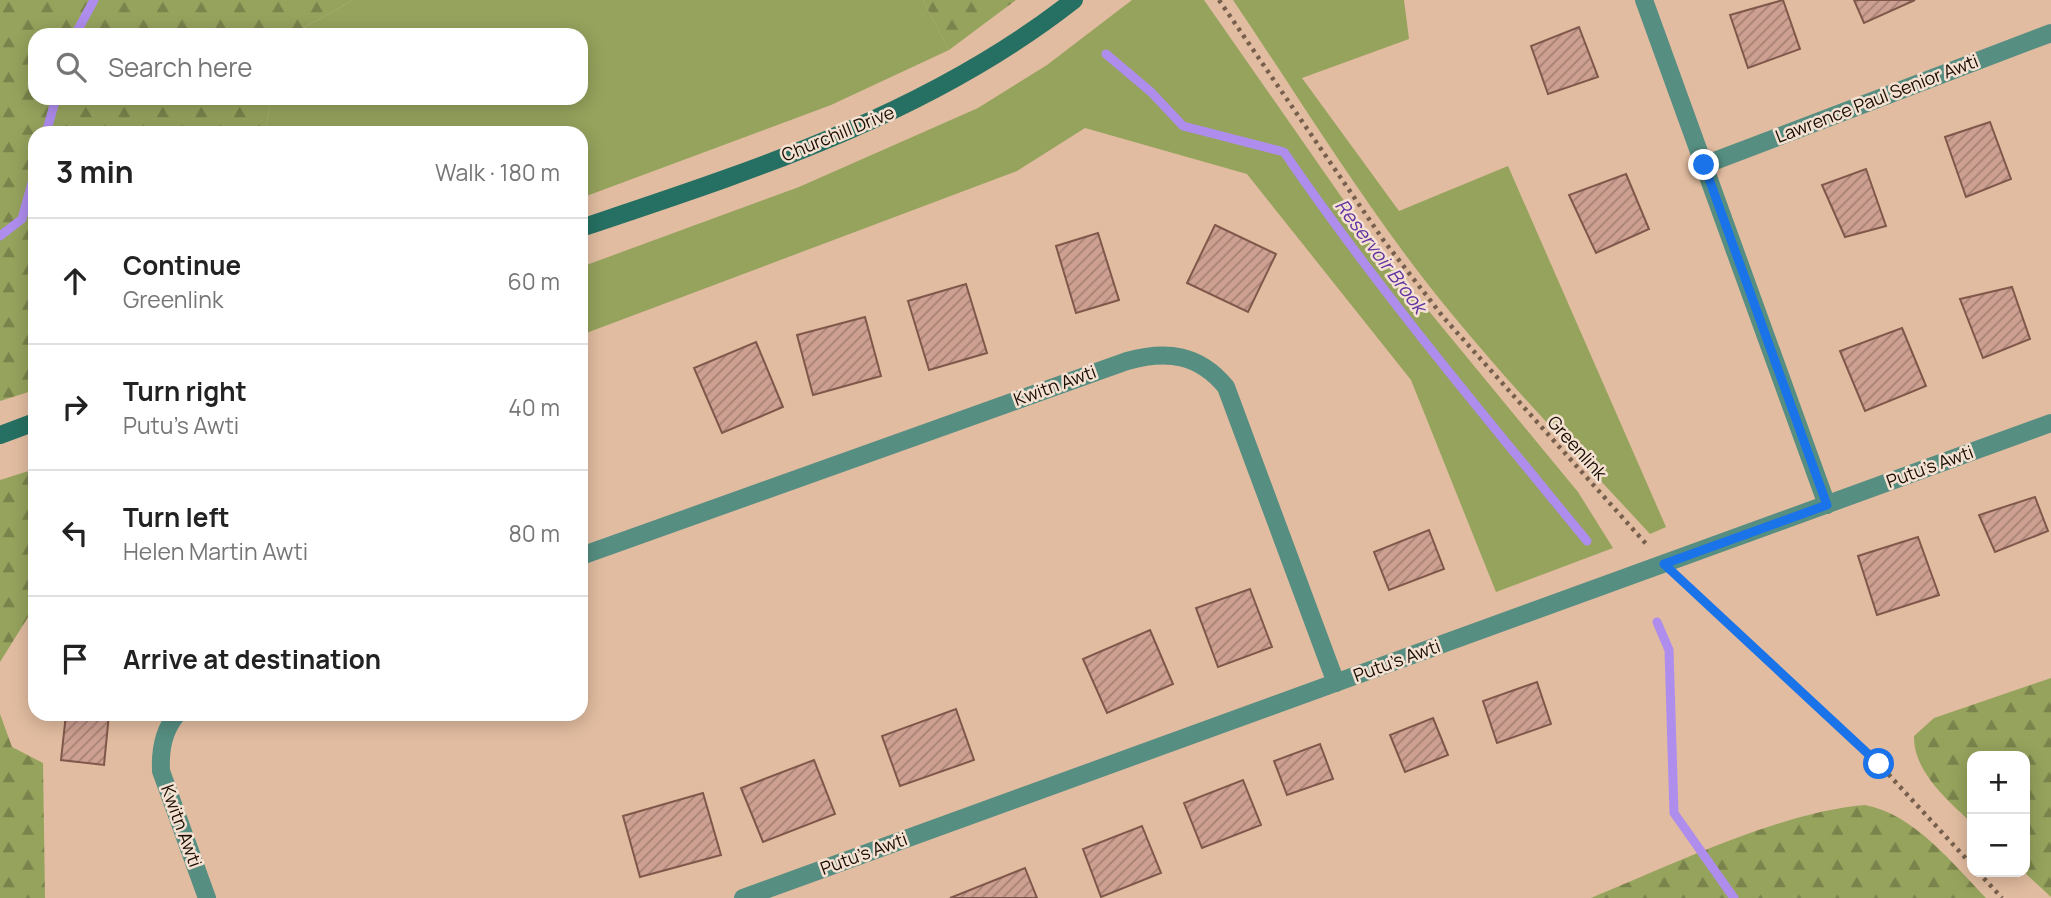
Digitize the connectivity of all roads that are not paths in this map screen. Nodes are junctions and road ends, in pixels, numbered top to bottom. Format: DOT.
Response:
graph roads {
  1 [pos="1074,0"];
  2 [pos="1644,0"];
  3 [pos="2051,33"];
  4 [pos="1704,165"];
  5 [pos="588,226"];
  6 [pos="2051,423"];
  7 [pos="28,425"];
  8 [pos="0,435"];
  9 [pos="1827,505"];
  10 [pos="588,553"];
  11 [pos="1336,683"];
  12 [pos="173,721"];
  13 [pos="207,898"];
  14 [pos="743,898"];
  1 -- 5 [label="main road, Churchill Drive"];
  2 -- 4 [label="street"];
  3 -- 4 [label="street, Lawrence Paul Senior Awti"];
  4 -- 9 [label="street"];
  6 -- 9 [label="street, Putu's Awti"];
  7 -- 8 [label="main road"];
  9 -- 11 [label="street, Putu's Awti"];
  10 -- 11 [label="street, Kwitn Awti"];
  11 -- 14 [label="street, Putu's Awti"];
  12 -- 13 [label="street, Kwitn Awti"];
}
